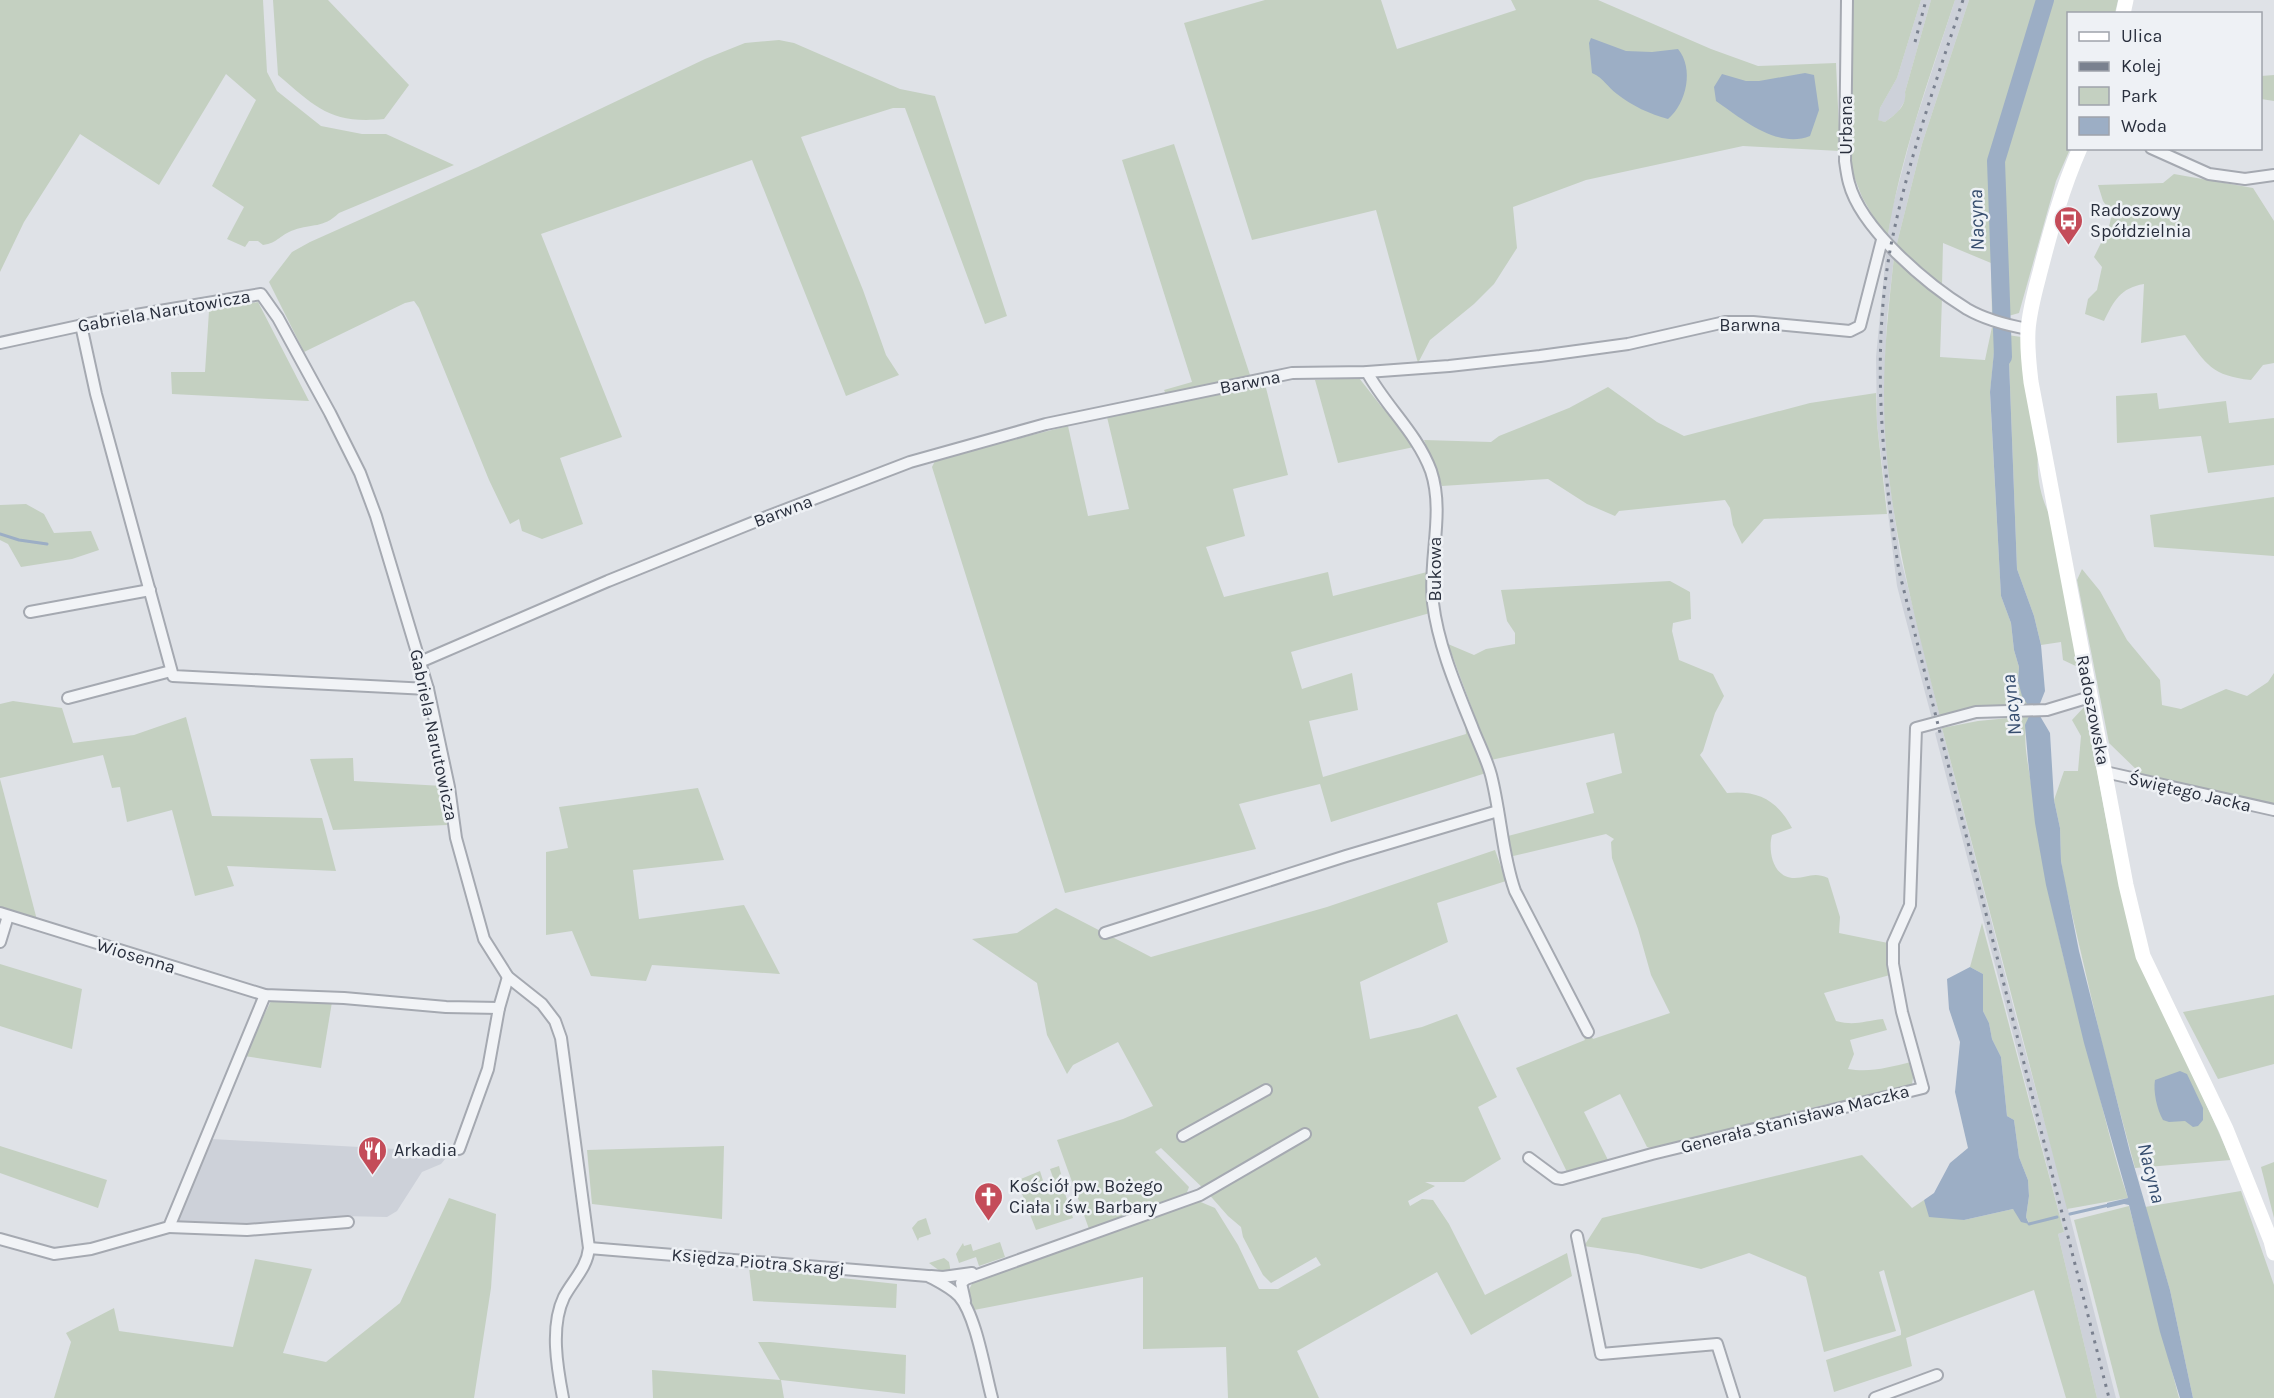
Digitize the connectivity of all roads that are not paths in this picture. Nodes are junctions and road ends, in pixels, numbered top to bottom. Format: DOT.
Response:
graph roads {
  1 [pos="1848,0"];
  2 [pos="2079,150"];
  3 [pos="2155,150"];
  4 [pos="2274,175"];
  5 [pos="1882,240"];
  6 [pos="81,325"];
  7 [pos="2028,329"];
  8 [pos="0,343"];
  9 [pos="1367,372"];
  10 [pos="150,590"];
  11 [pos="30,612"];
  12 [pos="420,662"];
  13 [pos="171,671"];
  14 [pos="428,689"];
  15 [pos="2090,697"];
  16 [pos="68,698"];
  17 [pos="2105,772"];
  18 [pos="2274,810"];
  19 [pos="1498,811"];
  20 [pos="4,914"];
  21 [pos="1105,933"];
  22 [pos="0,942"];
  23 [pos="508,977"];
  24 [pos="265,995"];
  25 [pos="499,1008"];
  26 [pos="1588,1032"];
  27 [pos="1266,1090"];
  28 [pos="1305,1134"];
  29 [pos="1183,1136"];
  30 [pos="459,1149"];
  31 [pos="1529,1158"];
  32 [pos="348,1221"];
  33 [pos="169,1227"];
  34 [pos="1577,1236"];
  35 [pos="0,1239"];
  36 [pos="589,1248"];
  37 [pos="2274,1253"];
  38 [pos="987,1270"];
  39 [pos="928,1276"];
  40 [pos="969,1312"];
  41 [pos="1937,1375"];
  42 [pos="563,1398"];
  43 [pos="992,1398"];
  44 [pos="1734,1398"];
  45 [pos="1875,1398"];
  1 -- 5 [label="street, Urbana"];
  2 -- 7 [label="street, Radoszowska"];
  3 -- 4 [label="street"];
  5 -- 7 [label="street"];
  5 -- 9 [label="street, Barwna"];
  6 -- 8 [label="street, Gabriela Narutowicza"];
  6 -- 10 [label="street"];
  6 -- 12 [label="street, Gabriela Narutowicza"];
  7 -- 15 [label="street, Radoszowska"];
  9 -- 12 [label="street, Barwna"];
  9 -- 19 [label="street, Bukowa"];
  10 -- 11 [label="street"];
  10 -- 13 [label="street"];
  12 -- 14 [label="street, Gabriela Narutowicza"];
  13 -- 14 [label="street"];
  13 -- 16 [label="street"];
  14 -- 23 [label="street, Gabriela Narutowicza"];
  15 -- 17 [label="street, Radoszowska"];
  15 -- 31 [label="street, Generała Stanisława Maczka"];
  17 -- 18 [label="street, Świętego Jacka"];
  17 -- 37 [label="street, Radoszowska"];
  19 -- 21 [label="street"];
  19 -- 26 [label="street, Bukowa"];
  20 -- 22 [label="street, Wiosenna"];
  20 -- 24 [label="street, Wiosenna"];
  23 -- 25 [label="street"];
  23 -- 36 [label="street, Gabriela Narutowicza"];
  24 -- 25 [label="street, Wiosenna"];
  24 -- 33 [label="street"];
  25 -- 30 [label="street"];
  27 -- 29 [label="street"];
  28 -- 38 [label="street, Księdza Piotra Skargi"];
  32 -- 33 [label="street"];
  33 -- 35 [label="street"];
  34 -- 44 [label="street"];
  36 -- 39 [label="street, Księdza Piotra Skargi"];
  36 -- 42 [label="street"];
  38 -- 39 [label="street, Księdza Piotra Skargi"];
  38 -- 40 [label="street, Księdza Piotra Skargi"];
  39 -- 40 [label="street, Księdza Piotra Skargi"];
  40 -- 43 [label="street, Księdza Piotra Skargi"];
  41 -- 45 [label="street"];
}
